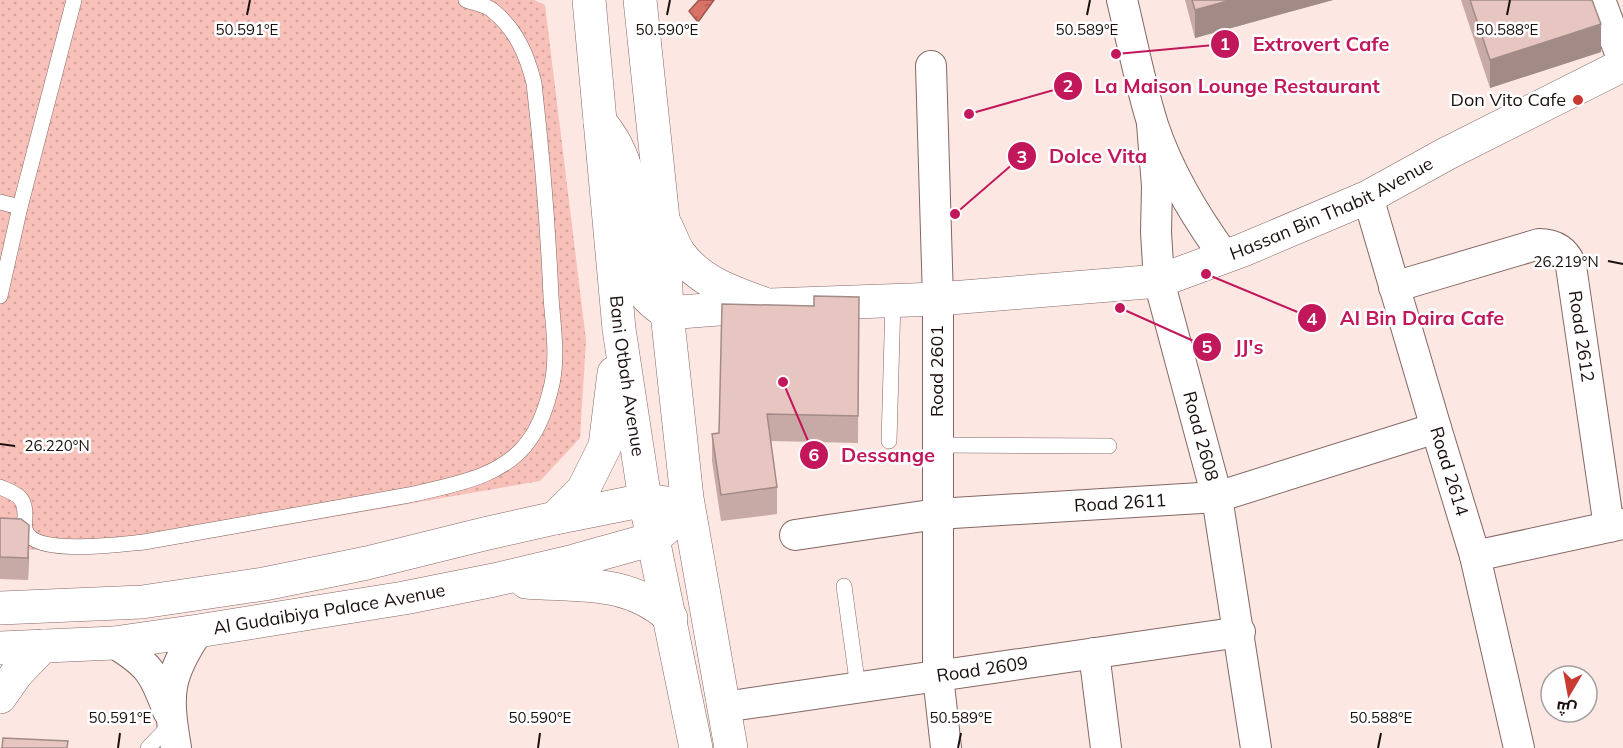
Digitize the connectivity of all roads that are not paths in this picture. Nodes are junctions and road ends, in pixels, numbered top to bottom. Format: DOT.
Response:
graph roads {
  1 [pos="74,0"];
  2 [pos="466,0"];
  3 [pos="589,0"];
  4 [pos="640,0"];
  5 [pos="1122,0"];
  6 [pos="1600,0"];
  7 [pos="1623,63"];
  8 [pos="931,66"];
  9 [pos="600,122"];
  10 [pos="1152,124"];
  11 [pos="1368,197"];
  12 [pos="0,202"];
  13 [pos="20,207"];
  14 [pos="663,219"];
  15 [pos="1225,257"];
  16 [pos="1159,281"];
  17 [pos="1394,286"];
  18 [pos="0,297"];
  19 [pos="938,299"];
  20 [pos="893,301"];
  21 [pos="770,305"];
  22 [pos="667,313"];
  23 [pos="619,329"];
  24 [pos="1436,428"];
  25 [pos="889,441"];
  26 [pos="937,445"];
  27 [pos="1109,446"];
  28 [pos="0,488"];
  29 [pos="1217,497"];
  30 [pos="645,500"];
  31 [pos="687,506"];
  32 [pos="937,514"];
  33 [pos="555,518"];
  34 [pos="1616,526"];
  35 [pos="795,535"];
  36 [pos="653,539"];
  37 [pos="1475,556"];
  38 [pos="494,580"];
  39 [pos="844,586"];
  40 [pos="0,608"];
  41 [pos="671,618"];
  42 [pos="198,631"];
  43 [pos="1240,632"];
  44 [pos="114,643"];
  45 [pos="43,646"];
  46 [pos="0,648"];
  47 [pos="1094,653"];
  48 [pos="938,676"];
  49 [pos="858,688"];
  50 [pos="0,697"];
  51 [pos="724,707"];
  52 [pos="174,735"];
  53 [pos="148,748"];
  54 [pos="696,748"];
  55 [pos="731,748"];
  56 [pos="946,748"];
  57 [pos="1106,748"];
  58 [pos="1256,748"];
  59 [pos="1519,748"];
  1 -- 13 [label="lane"];
  2 -- 28 [label="lane"];
  3 -- 9 [label="street, Bani Otbah Avenue"];
  4 -- 14 [label="street"];
  5 -- 10 [label="street, Road 2608"];
  6 -- 7 [label="street"];
  7 -- 11 [label="street, Hassan Bin Thabit Avenue"];
  8 -- 19 [label="street, Road 2601"];
  9 -- 22 [label="street"];
  9 -- 23 [label="street, Bani Otbah Avenue"];
  10 -- 15 [label="street, Road 2608"];
  10 -- 16 [label="street, Road 2608"];
  11 -- 15 [label="street, Hassan Bin Thabit Avenue"];
  11 -- 17 [label="street, Road 2614"];
  12 -- 13 [label="lane"];
  13 -- 18 [label="lane"];
  14 -- 21 [label="street, Hassan Bin Thabit Avenue"];
  14 -- 22 [label="street"];
  15 -- 16 [label="street, Hassan Bin Thabit Avenue"];
  16 -- 19 [label="street, Hassan Bin Thabit Avenue"];
  16 -- 29 [label="street, Road 2608"];
  17 -- 24 [label="street, Road 2614"];
  17 -- 34 [label="street, Road 2612"];
  19 -- 20 [label="street, Hassan Bin Thabit Avenue"];
  19 -- 26 [label="street, Road 2601"];
  20 -- 21 [label="street, Hassan Bin Thabit Avenue"];
  20 -- 25 [label="lane"];
  21 -- 22 [label="street, Hassan Bin Thabit Avenue"];
  22 -- 31 [label="street"];
  23 -- 30 [label="street, Bani Otbah Avenue"];
  23 -- 33 [label="street"];
  24 -- 29 [label="street, Road 2611"];
  24 -- 37 [label="street, Road 2614"];
  26 -- 27 [label="lane"];
  26 -- 32 [label="street, Road 2601"];
  29 -- 32 [label="street, Road 2611"];
  29 -- 43 [label="street, Road 2608"];
  30 -- 31 [label="street"];
  30 -- 33 [label="street, Al Gudaibiya Palace Avenue"];
  30 -- 36 [label="street, Bani Otbah Avenue"];
  31 -- 36 [label="street"];
  31 -- 51 [label="street"];
  32 -- 35 [label="street, Road 2611"];
  32 -- 48 [label="street, Road 2601"];
  33 -- 40 [label="street, Al Gudaibiya Palace Avenue"];
  34 -- 37 [label="street, Road 2612"];
  36 -- 38 [label="street, Al Gudaibiya Palace Avenue"];
  36 -- 41 [label="street, Bani Otbah Avenue"];
  37 -- 59 [label="street, Road 2614"];
  38 -- 41 [label="street"];
  38 -- 42 [label="street, Al Gudaibiya Palace Avenue"];
  39 -- 49 [label="lane"];
  41 -- 54 [label="street, Bani Otbah Avenue"];
  42 -- 44 [label="street, Al Gudaibiya Palace Avenue"];
  42 -- 52 [label="street"];
  43 -- 47 [label="street, Road 2609"];
  43 -- 58 [label="street, Road 2608"];
  44 -- 45 [label="street, Al Gudaibiya Palace Avenue"];
  44 -- 52 [label="street"];
  45 -- 46 [label="street, Al Gudaibiya Palace Avenue"];
  45 -- 50 [label="street"];
  47 -- 48 [label="street, Road 2609"];
  47 -- 57 [label="street"];
  48 -- 49 [label="street, Road 2609"];
  48 -- 56 [label="street, Road 2601"];
  49 -- 51 [label="street, Road 2609"];
  51 -- 55 [label="street"];
  52 -- 53 [label="lane"];
}
